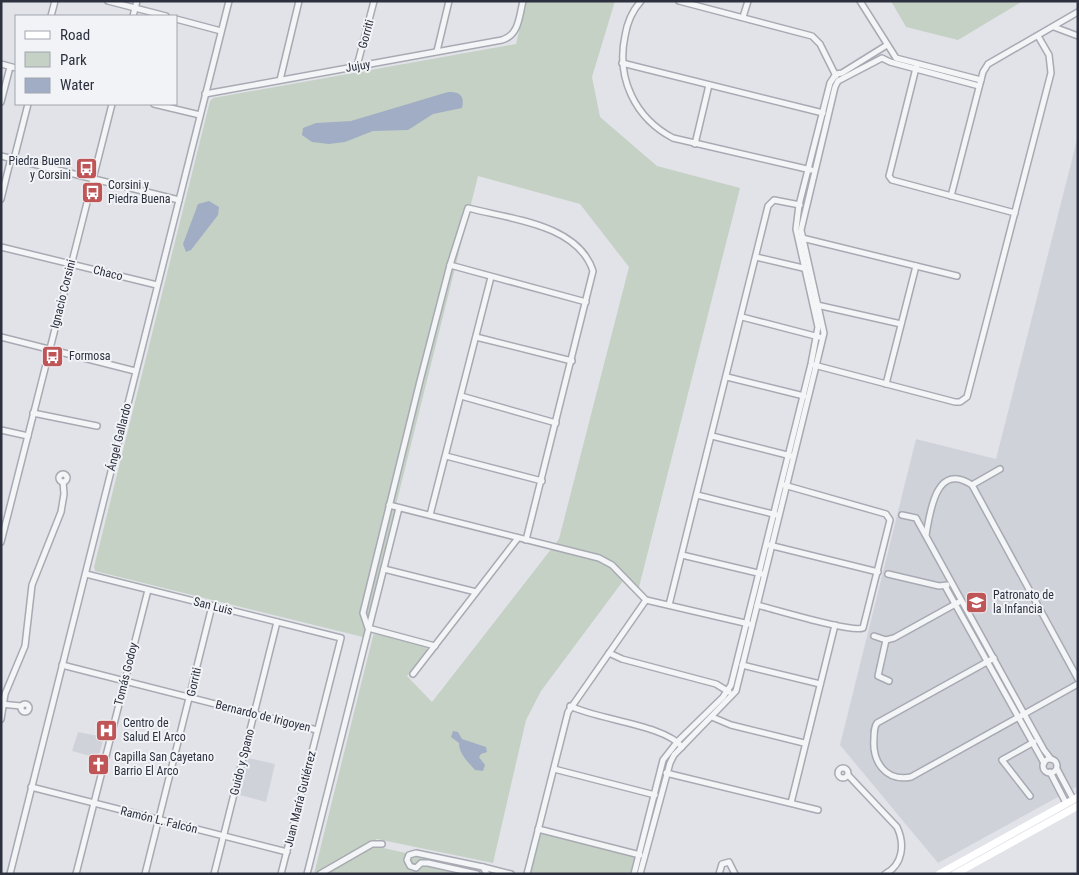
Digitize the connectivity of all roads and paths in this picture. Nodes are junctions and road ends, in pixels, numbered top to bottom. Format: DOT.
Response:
graph roads {
  1 [pos="55,1"];
  2 [pos="108,1"];
  3 [pos="137,1"];
  4 [pos="229,1"];
  5 [pos="299,1"];
  6 [pos="374,1"];
  7 [pos="449,1"];
  8 [pos="523,1"];
  9 [pos="641,1"];
  10 [pos="679,1"];
  11 [pos="748,1"];
  12 [pos="860,1"];
  13 [pos="135,8"];
  14 [pos="1078,12"];
  15 [pos="51,15"];
  16 [pos="133,15"];
  17 [pos="162,15"];
  18 [pos="743,17"];
  19 [pos="178,19"];
  20 [pos="1054,27"];
  21 [pos="221,30"];
  22 [pos="1038,36"];
  23 [pos="1078,36"];
  24 [pos="887,45"];
  25 [pos="437,52"];
  26 [pos="895,57"];
  27 [pos="622,63"];
  28 [pos="891,63"];
  29 [pos="1,64"];
  30 [pos="357,66"];
  31 [pos="916,66"];
  32 [pos="13,67"];
  33 [pos="836,74"];
  34 [pos="280,80"];
  35 [pos="838,81"];
  36 [pos="980,83"];
  37 [pos="709,85"];
  38 [pos="205,94"];
  39 [pos="1,102"];
  40 [pos="28,105"];
  41 [pos="112,105"];
  42 [pos="158,105"];
  43 [pos="823,113"];
  44 [pos="200,115"];
  45 [pos="695,144"];
  46 [pos="1,156"];
  47 [pos="13,159"];
  48 [pos="812,170"];
  49 [pos="92,179"];
  50 [pos="951,196"];
  51 [pos="1,199"];
  52 [pos="179,200"];
  53 [pos="799,205"];
  54 [pos="805,206"];
  55 [pos="1015,213"];
  56 [pos="802,238"];
  57 [pos="1,247"];
  58 [pos="756,257"];
  59 [pos="70,264"];
  60 [pos="450,265"];
  61 [pos="916,266"];
  62 [pos="803,268"];
  63 [pos="957,276"];
  64 [pos="491,277"];
  65 [pos="156,285"];
  66 [pos="586,302"];
  67 [pos="817,305"];
  68 [pos="742,317"];
  69 [pos="901,324"];
  70 [pos="1,337"];
  71 [pos="476,337"];
  72 [pos="820,337"];
  73 [pos="48,349"];
  74 [pos="572,361"];
  75 [pos="814,365"];
  76 [pos="135,371"];
  77 [pos="727,377"];
  78 [pos="886,384"];
  79 [pos="461,396"];
  80 [pos="806,396"];
  81 [pos="33,413"];
  82 [pos="556,423"];
  83 [pos="97,426"];
  84 [pos="1,430"];
  85 [pos="28,436"];
  86 [pos="712,436"];
  87 [pos="446,456"];
  88 [pos="791,456"];
  89 [pos="1000,469"];
  90 [pos="542,481"];
  91 [pos="63,482"];
  92 [pos="784,485"];
  93 [pos="972,485"];
  94 [pos="697,495"];
  95 [pos="389,505"];
  96 [pos="399,508"];
  97 [pos="430,515"];
  98 [pos="776,515"];
  99 [pos="902,515"];
  100 [pos="930,516"];
  101 [pos="916,518"];
  102 [pos="4,522"];
  103 [pos="926,535"];
  104 [pos="518,538"];
  105 [pos="526,540"];
  106 [pos="1,542"];
  107 [pos="769,545"];
  108 [pos="682,554"];
  109 [pos="384,568"];
  110 [pos="878,572"];
  111 [pos="86,574"];
  112 [pos="761,574"];
  113 [pos="888,574"];
  114 [pos="952,582"];
  115 [pos="945,586"];
  116 [pos="148,590"];
  117 [pos="476,592"];
  118 [pos="646,600"];
  119 [pos="959,602"];
  120 [pos="669,605"];
  121 [pos="757,605"];
  122 [pos="212,606"];
  123 [pos="277,622"];
  124 [pos="749,624"];
  125 [pos="835,625"];
  126 [pos="369,628"];
  127 [pos="874,636"];
  128 [pos="341,638"];
  129 [pos="886,640"];
  130 [pos="435,646"];
  131 [pos="609,652"];
  132 [pos="991,659"];
  133 [pos="62,665"];
  134 [pos="742,665"];
  135 [pos="413,674"];
  136 [pos="1078,680"];
  137 [pos="124,681"];
  138 [pos="889,681"];
  139 [pos="820,684"];
  140 [pos="1078,684"];
  141 [pos="728,691"];
  142 [pos="733,695"];
  143 [pos="190,698"];
  144 [pos="2,704"];
  145 [pos="21,706"];
  146 [pos="570,706"];
  147 [pos="254,714"];
  148 [pos="1022,715"];
  149 [pos="712,717"];
  150 [pos="1,719"];
  151 [pos="317,730"];
  152 [pos="678,741"];
  153 [pos="1034,742"];
  154 [pos="804,743"];
  155 [pos="682,747"];
  156 [pos="1051,759"];
  157 [pos="1044,763"];
  158 [pos="554,769"];
  159 [pos="1056,769"];
  160 [pos="1050,772"];
  161 [pos="666,773"];
  162 [pos="848,775"];
  163 [pos="31,788"];
  164 [pos="657,796"];
  165 [pos="1030,796"];
  166 [pos="1074,801"];
  167 [pos="94,803"];
  168 [pos="791,803"];
  169 [pos="818,810"];
  170 [pos="159,820"];
  171 [pos="538,829"];
  172 [pos="223,836"];
  173 [pos="382,844"];
  174 [pos="287,852"];
  175 [pos="638,855"];
  176 [pos="645,856"];
  177 [pos="483,867"];
  178 [pos="10,874"];
  179 [pos="76,874"];
  180 [pos="145,874"];
  181 [pos="214,874"];
  182 [pos="281,874"];
  183 [pos="307,874"];
  184 [pos="320,874"];
  185 [pos="477,874"];
  186 [pos="487,874"];
  187 [pos="511,874"];
  188 [pos="527,874"];
  189 [pos="634,874"];
  190 [pos="640,874"];
  191 [pos="719,874"];
  192 [pos="735,874"];
  193 [pos="885,874"];
  194 [pos="939,874"];
  195 [pos="955,874"];
  1 -- 15 [label="street"];
  2 -- 13 [label="street"];
  3 -- 13 [label="street"];
  4 -- 21 [label="street, Ángel Gallardo"];
  5 -- 34 [label="street"];
  6 -- 30 [label="street, Gorriti"];
  7 -- 25 [label="street"];
  8 -- 25 [label="street, Jujuy"];
  9 -- 27 [label="street"];
  10 -- 18 [label="street"];
  11 -- 18 [label="street"];
  12 -- 24 [label="street"];
  13 -- 16 [label="street"];
  13 -- 17 [label="street"];
  14 -- 20 [label="street"];
  18 -- 33 [label="street"];
  19 -- 21 [label="street"];
  20 -- 22 [label="street"];
  20 -- 23 [label="street"];
  21 -- 38 [label="street, Ángel Gallardo"];
  22 -- 36 [label="street"];
  22 -- 55 [label="street"];
  24 -- 26 [label="street"];
  24 -- 33 [label="street"];
  25 -- 30 [label="street, Jujuy"];
  26 -- 28 [label="street"];
  26 -- 31 [label="street"];
  27 -- 37 [label="street"];
  27 -- 45 [label="street"];
  28 -- 31 [label="street"];
  28 -- 35 [label="street"];
  29 -- 32 [label="street"];
  30 -- 34 [label="street, Jujuy"];
  31 -- 36 [label="street"];
  31 -- 50 [label="street"];
  32 -- 39 [label="street"];
  33 -- 35 [label="street"];
  33 -- 43 [label="street"];
  34 -- 38 [label="street, Jujuy"];
  35 -- 48 [label="street"];
  36 -- 50 [label="street"];
  37 -- 43 [label="street"];
  37 -- 45 [label="street"];
  38 -- 44 [label="street, Ángel Gallardo"];
  40 -- 47 [label="street"];
  41 -- 49 [label="street, Ignacio Corsini"];
  42 -- 44 [label="street"];
  43 -- 48 [label="street"];
  44 -- 52 [label="street, Ángel Gallardo"];
  45 -- 48 [label="street"];
  46 -- 47 [label="street"];
  47 -- 49 [label="street"];
  47 -- 51 [label="street"];
  48 -- 53 [label="street"];
  48 -- 54 [label="street"];
  49 -- 52 [label="street"];
  49 -- 59 [label="street, Ignacio Corsini"];
  50 -- 55 [label="street"];
  52 -- 65 [label="street, Ángel Gallardo"];
  53 -- 54 [label="street"];
  53 -- 58 [label="street"];
  53 -- 62 [label="street"];
  54 -- 56 [label="street"];
  55 -- 78 [label="street"];
  56 -- 61 [label="street"];
  56 -- 67 [label="street"];
  57 -- 59 [label="street, Chaco"];
  58 -- 62 [label="street"];
  58 -- 68 [label="street"];
  59 -- 65 [label="street, Chaco"];
  59 -- 73 [label="street, Ignacio Corsini"];
  60 -- 64 [label="street"];
  60 -- 66 [label="street"];
  60 -- 95 [label="street"];
  61 -- 63 [label="street"];
  61 -- 69 [label="street"];
  62 -- 72 [label="street"];
  64 -- 66 [label="street"];
  64 -- 71 [label="street"];
  65 -- 76 [label="street, Ángel Gallardo"];
  66 -- 74 [label="street"];
  67 -- 69 [label="street"];
  67 -- 72 [label="street"];
  68 -- 72 [label="street"];
  68 -- 77 [label="street"];
  69 -- 78 [label="street"];
  70 -- 73 [label="street"];
  71 -- 74 [label="street"];
  71 -- 79 [label="street"];
  72 -- 75 [label="street"];
  73 -- 76 [label="street"];
  73 -- 81 [label="street, Ignacio Corsini"];
  74 -- 82 [label="street"];
  75 -- 78 [label="street"];
  75 -- 80 [label="street"];
  76 -- 111 [label="street, Ángel Gallardo"];
  77 -- 80 [label="street"];
  77 -- 86 [label="street"];
  79 -- 82 [label="street"];
  79 -- 87 [label="street"];
  80 -- 88 [label="street"];
  81 -- 83 [label="street"];
  81 -- 85 [label="street, Ignacio Corsini"];
  82 -- 90 [label="street"];
  84 -- 85 [label="street"];
  85 -- 102 [label="street, Ignacio Corsini"];
  86 -- 88 [label="street"];
  86 -- 94 [label="street"];
  87 -- 90 [label="street"];
  87 -- 97 [label="street"];
  88 -- 92 [label="street"];
  89 -- 93 [label="street"];
  90 -- 105 [label="street"];
  91 -- 144 [label="street"];
  92 -- 98 [label="street"];
  92 -- 110 [label="street"];
  93 -- 100 [label="street"];
  93 -- 136 [label="street"];
  94 -- 98 [label="street"];
  94 -- 108 [label="street"];
  95 -- 96 [label="street"];
  95 -- 126 [label="street"];
  96 -- 97 [label="street"];
  96 -- 109 [label="street"];
  97 -- 104 [label="street"];
  98 -- 107 [label="street"];
  99 -- 101 [label="street"];
  100 -- 101 [label="street"];
  100 -- 103 [label="street"];
  101 -- 103 [label="street"];
  102 -- 106 [label="street, Ignacio Corsini"];
  103 -- 114 [label="street"];
  104 -- 105 [label="street"];
  104 -- 117 [label="street"];
  105 -- 118 [label="street"];
  107 -- 110 [label="street"];
  107 -- 112 [label="street"];
  108 -- 112 [label="street"];
  108 -- 120 [label="street"];
  109 -- 117 [label="street"];
  109 -- 126 [label="street"];
  110 -- 125 [label="street"];
  111 -- 116 [label="street, San Luis"];
  111 -- 133 [label="street, Ángel Gallardo"];
  112 -- 121 [label="street"];
  112 -- 124 [label="street"];
  113 -- 115 [label="street"];
  114 -- 115 [label="street"];
  114 -- 119 [label="street"];
  115 -- 119 [label="street"];
  116 -- 122 [label="street, San Luis"];
  116 -- 137 [label="street, Tomás Godoy"];
  117 -- 130 [label="street"];
  118 -- 120 [label="street"];
  118 -- 131 [label="street"];
  119 -- 129 [label="street"];
  119 -- 132 [label="street"];
  120 -- 124 [label="street"];
  121 -- 124 [label="street"];
  121 -- 125 [label="street"];
  122 -- 123 [label="street, San Luis"];
  122 -- 143 [label="street, Gorriti"];
  123 -- 128 [label="street, San Luis"];
  123 -- 147 [label="street, Guido y Spano"];
  124 -- 134 [label="street"];
  124 -- 141 [label="street"];
  125 -- 139 [label="street"];
  126 -- 130 [label="street"];
  126 -- 183 [label="street"];
  127 -- 129 [label="street"];
  128 -- 151 [label="street, Juan María Gutiérrez"];
  129 -- 138 [label="street"];
  130 -- 135 [label="street"];
  131 -- 141 [label="street"];
  131 -- 146 [label="street"];
  132 -- 148 [label="street"];
  132 -- 148 [label="street"];
  133 -- 137 [label="street, Bernardo de Irigoyen"];
  133 -- 163 [label="street, Ángel Gallardo"];
  134 -- 139 [label="street"];
  134 -- 142 [label="street"];
  137 -- 143 [label="street, Bernardo de Irigoyen"];
  137 -- 167 [label="street, Tomás Godoy"];
  139 -- 154 [label="street"];
  140 -- 148 [label="street"];
  141 -- 142 [label="street"];
  141 -- 152 [label="street"];
  142 -- 149 [label="street"];
  143 -- 147 [label="street, Bernardo de Irigoyen"];
  143 -- 170 [label="street, Gorriti"];
  144 -- 145 [label="street"];
  144 -- 150 [label="street"];
  146 -- 152 [label="street"];
  146 -- 158 [label="street"];
  147 -- 151 [label="street, Bernardo de Irigoyen"];
  147 -- 172 [label="street, Guido y Spano"];
  148 -- 153 [label="street"];
  148 -- 156 [label="street"];
  149 -- 154 [label="street"];
  149 -- 155 [label="street"];
  151 -- 174 [label="street, Juan María Gutiérrez"];
  152 -- 155 [label="street"];
  152 -- 164 [label="street"];
  153 -- 157 [label="street"];
  153 -- 165 [label="street"];
  154 -- 168 [label="street"];
  155 -- 161 [label="street"];
  156 -- 157 [label="street"];
  156 -- 159 [label="street"];
  157 -- 160 [label="street"];
  158 -- 164 [label="street"];
  158 -- 171 [label="street"];
  159 -- 160 [label="street"];
  159 -- 166 [label="street"];
  160 -- 166 [label="street"];
  161 -- 164 [label="street"];
  161 -- 168 [label="street"];
  162 -- 193 [label="street"];
  163 -- 167 [label="street, Ramón L. Falcón"];
  163 -- 178 [label="street, Ángel Gallardo"];
  164 -- 175 [label="street"];
  164 -- 176 [label="street"];
  166 -- 194 [label="main road"];
  166 -- 195 [label="main road"];
  167 -- 170 [label="street, Ramón L. Falcón"];
  167 -- 179 [label="street, Tomás Godoy"];
  168 -- 169 [label="street"];
  170 -- 172 [label="street, Ramón L. Falcón"];
  170 -- 180 [label="street, Gorriti"];
  171 -- 175 [label="street"];
  171 -- 188 [label="street"];
  172 -- 174 [label="street, Ramón L. Falcón"];
  172 -- 181 [label="street, Guido y Spano"];
  173 -- 184 [label="street"];
  174 -- 182 [label="street, Juan María Gutiérrez"];
  175 -- 176 [label="street"];
  175 -- 189 [label="street"];
  176 -- 190 [label="street"];
  177 -- 185 [label="street"];
  177 -- 186 [label="street"];
  177 -- 187 [label="street"];
  191 -- 192 [label="street"];
}
